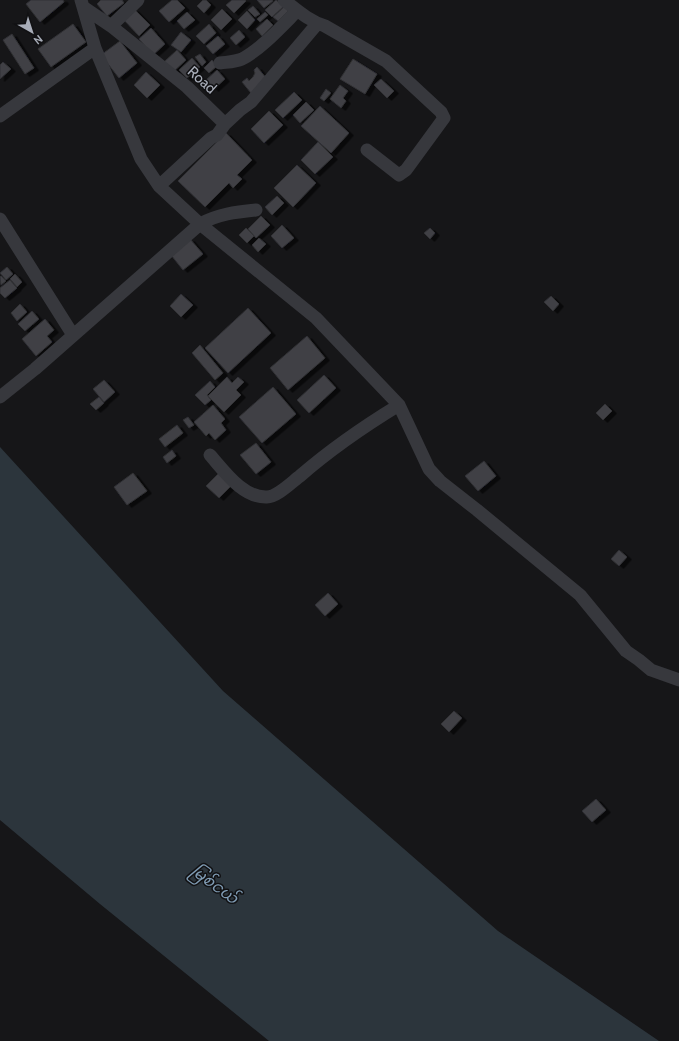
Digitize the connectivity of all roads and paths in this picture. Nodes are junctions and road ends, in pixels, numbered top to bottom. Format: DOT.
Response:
graph roads {
  1 [pos="138,0"];
  2 [pos="284,0"];
  3 [pos="82,3"];
  4 [pos="297,11"];
  5 [pos="317,24"];
  6 [pos="111,26"];
  7 [pos="95,48"];
  8 [pos="220,63"];
  9 [pos="0,116"];
  10 [pos="225,124"];
  11 [pos="367,150"];
  12 [pos="159,186"];
  13 [pos="256,210"];
  14 [pos="0,219"];
  15 [pos="200,224"];
  16 [pos="73,335"];
  17 [pos="0,397"];
  18 [pos="399,405"];
  19 [pos="210,456"];
  20 [pos="679,680"];
  1 -- 6 [label="street"];
  2 -- 4 [label="street"];
  3 -- 6 [label="street, Road"];
  3 -- 7 [label="street"];
  4 -- 5 [label="street"];
  4 -- 8 [label="street"];
  5 -- 10 [label="street"];
  5 -- 11 [label="street"];
  6 -- 10 [label="street, Road"];
  7 -- 9 [label="street"];
  7 -- 12 [label="street"];
  10 -- 12 [label="street"];
  12 -- 15 [label="street"];
  13 -- 15 [label="street"];
  14 -- 16 [label="street"];
  15 -- 16 [label="street"];
  15 -- 18 [label="street"];
  16 -- 17 [label="street"];
  18 -- 19 [label="street"];
  18 -- 20 [label="street"];
}
